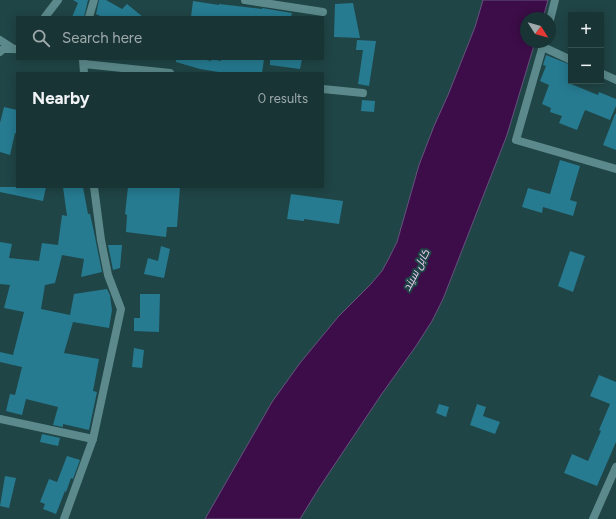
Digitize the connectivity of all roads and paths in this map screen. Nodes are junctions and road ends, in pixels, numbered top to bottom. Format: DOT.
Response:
graph roads {
  1 [pos="58,0"];
  2 [pos="94,0"];
  3 [pos="245,0"];
  4 [pos="555,0"];
  5 [pos="323,12"];
  6 [pos="552,12"];
  7 [pos="46,16"];
  8 [pos="89,16"];
  9 [pos="0,40"];
  10 [pos="542,48"];
  11 [pos="549,48"];
  12 [pos="15,49"];
  13 [pos="0,52"];
  14 [pos="568,58"];
  15 [pos="84,62"];
  16 [pos="162,72"];
  17 [pos="604,74"];
  18 [pos="616,80"];
  19 [pos="324,89"];
  20 [pos="363,93"];
  21 [pos="616,169"];
  22 [pos="94,188"];
  23 [pos="0,419"];
  24 [pos="93,439"];
  25 [pos="616,467"];
  26 [pos="64,519"];
  27 [pos="593,519"];
  1 -- 7 [label="street"];
  2 -- 8 [label="street"];
  3 -- 5 [label="street"];
  4 -- 6 [label="street"];
  9 -- 12 [label="street"];
  10 -- 21 [label="street"];
  11 -- 14 [label="street"];
  12 -- 13 [label="street"];
  15 -- 16 [label="street"];
  17 -- 18 [label="street"];
  19 -- 20 [label="street"];
  22 -- 24 [label="street"];
  23 -- 24 [label="street"];
  24 -- 26 [label="street"];
  25 -- 27 [label="street"];
}
